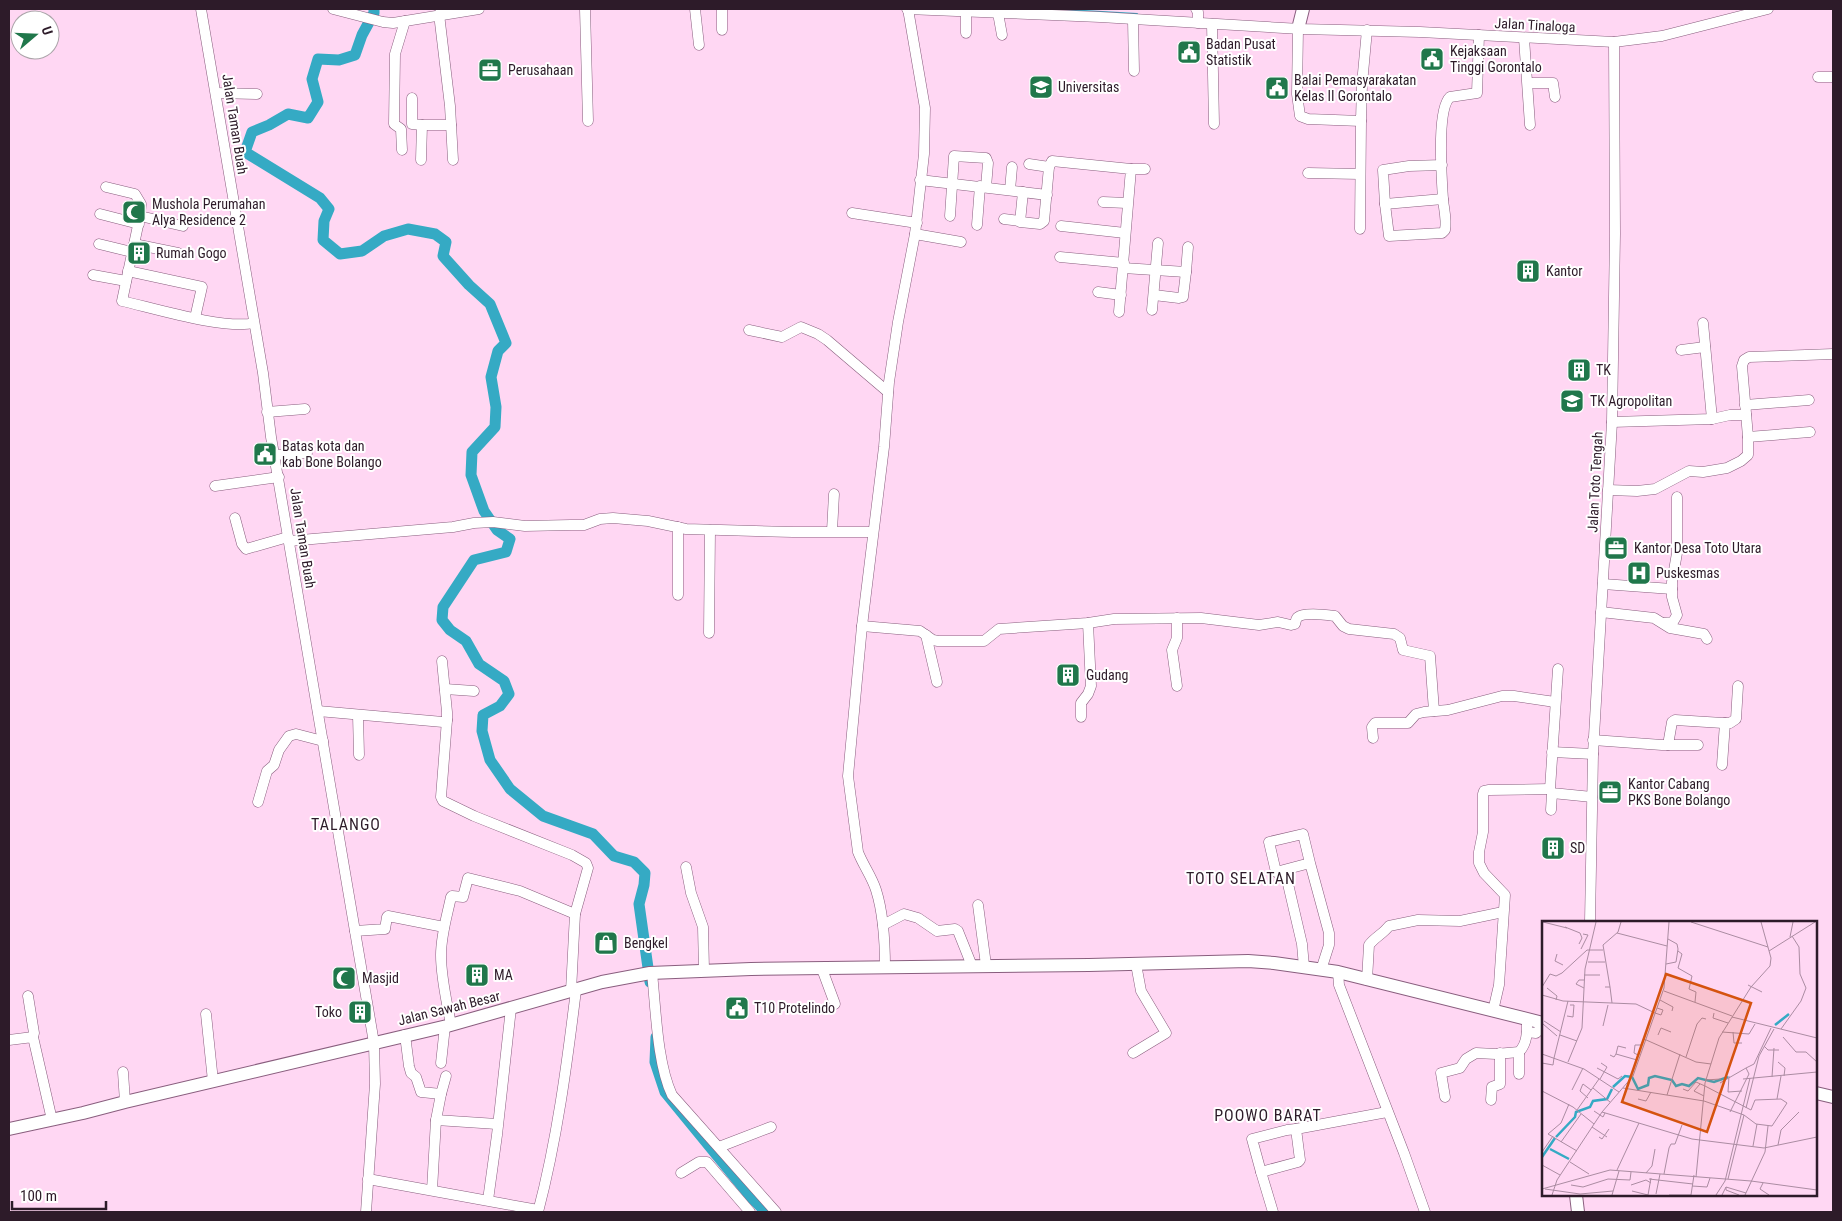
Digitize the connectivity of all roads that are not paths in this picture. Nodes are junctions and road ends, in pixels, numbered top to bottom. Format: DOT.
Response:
graph roads {
  1 [pos="201,9"];
  2 [pos="333,9"];
  3 [pos="478,9"];
  4 [pos="585,9"];
  5 [pos="695,9"];
  6 [pos="722,9"];
  7 [pos="907,9"];
  8 [pos="1302,9"];
  9 [pos="1768,9"];
  10 [pos="966,10"];
  11 [pos="1100,12"];
  12 [pos="1745,12"];
  13 [pos="998,13"];
  14 [pos="439,14"];
  15 [pos="1197,17"];
  16 [pos="1133,20"];
  17 [pos="405,21"];
  18 [pos="1212,24"];
  19 [pos="1298,29"];
  20 [pos="722,30"];
  21 [pos="1367,30"];
  22 [pos="966,33"];
  23 [pos="1002,35"];
  24 [pos="1479,35"];
  25 [pos="1524,38"];
  26 [pos="1614,42"];
  27 [pos="698,45"];
  28 [pos="1134,71"];
  29 [pos="1818,77"];
  30 [pos="1833,78"];
  31 [pos="1528,83"];
  32 [pos="216,93"];
  33 [pos="257,94"];
  34 [pos="1555,97"];
  35 [pos="412,98"];
  36 [pos="1360,120"];
  37 [pos="588,121"];
  38 [pos="1214,124"];
  39 [pos="422,125"];
  40 [pos="451,125"];
  41 [pos="1530,126"];
  42 [pos="402,150"];
  43 [pos="421,160"];
  44 [pos="453,160"];
  45 [pos="1029,164"];
  46 [pos="1442,164"];
  47 [pos="1012,167"];
  48 [pos="1050,167"];
  49 [pos="1131,169"];
  50 [pos="1145,170"];
  51 [pos="1308,173"];
  52 [pos="1360,174"];
  53 [pos="920,180"];
  54 [pos="952,183"];
  55 [pos="983,186"];
  56 [pos="106,187"];
  57 [pos="1010,190"];
  58 [pos="1023,192"];
  59 [pos="1047,195"];
  60 [pos="1443,199"];
  61 [pos="1103,202"];
  62 [pos="1127,202"];
  63 [pos="1385,204"];
  64 [pos="852,213"];
  65 [pos="100,214"];
  66 [pos="950,216"];
  67 [pos="1004,219"];
  68 [pos="140,220"];
  69 [pos="1020,221"];
  70 [pos="977,225"];
  71 [pos="183,226"];
  72 [pos="1061,226"];
  73 [pos="916,228"];
  74 [pos="1360,229"];
  75 [pos="1126,233"];
  76 [pos="961,242"];
  77 [pos="1158,243"];
  78 [pos="99,244"];
  79 [pos="1188,246"];
  80 [pos="133,248"];
  81 [pos="178,253"];
  82 [pos="1060,257"];
  83 [pos="1123,265"];
  84 [pos="1156,270"];
  85 [pos="1186,272"];
  86 [pos="93,275"];
  87 [pos="127,276"];
  88 [pos="1098,292"];
  89 [pos="1121,295"];
  90 [pos="1154,295"];
  91 [pos="1152,310"];
  92 [pos="1119,312"];
  93 [pos="195,318"];
  94 [pos="254,323"];
  95 [pos="1703,323"];
  96 [pos="749,330"];
  97 [pos="1705,347"];
  98 [pos="1681,350"];
  99 [pos="1833,354"];
  100 [pos="888,392"];
  101 [pos="1809,400"];
  102 [pos="305,409"];
  103 [pos="1746,410"];
  104 [pos="268,412"];
  105 [pos="1712,418"];
  106 [pos="1612,422"];
  107 [pos="1810,432"];
  108 [pos="1748,436"];
  109 [pos="307,453"];
  110 [pos="274,455"];
  111 [pos="279,477"];
  112 [pos="215,486"];
  113 [pos="1608,490"];
  114 [pos="834,494"];
  115 [pos="1677,497"];
  116 [pos="235,518"];
  117 [pos="678,527"];
  118 [pos="710,530"];
  119 [pos="832,531"];
  120 [pos="872,532"];
  121 [pos="288,539"];
  122 [pos="1603,584"];
  123 [pos="1672,589"];
  124 [pos="678,595"];
  125 [pos="1601,612"];
  126 [pos="1177,618"];
  127 [pos="1088,623"];
  128 [pos="1663,623"];
  129 [pos="862,626"];
  130 [pos="709,633"];
  131 [pos="926,634"];
  132 [pos="1707,639"];
  133 [pos="442,661"];
  134 [pos="1558,669"];
  135 [pos="937,682"];
  136 [pos="1177,686"];
  137 [pos="1738,686"];
  138 [pos="445,689"];
  139 [pos="474,691"];
  140 [pos="1555,702"];
  141 [pos="318,711"];
  142 [pos="1434,711"];
  143 [pos="358,715"];
  144 [pos="1081,717"];
  145 [pos="447,720"];
  146 [pos="1725,723"];
  147 [pos="1374,738"];
  148 [pos="1593,740"];
  149 [pos="323,741"];
  150 [pos="1668,745"];
  151 [pos="1698,745"];
  152 [pos="1552,752"];
  153 [pos="1592,754"];
  154 [pos="360,755"];
  155 [pos="1722,765"];
  156 [pos="1551,791"];
  157 [pos="1592,797"];
  158 [pos="258,802"];
  159 [pos="1551,810"];
  160 [pos="1310,863"];
  161 [pos="686,866"];
  162 [pos="1285,871"];
  163 [pos="978,905"];
  164 [pos="1503,912"];
  165 [pos="575,914"];
  166 [pos="1590,921"];
  167 [pos="883,925"];
  168 [pos="444,927"];
  169 [pos="355,931"];
  170 [pos="1136,964"];
  171 [pos="986,965"];
  172 [pos="972,966"];
  173 [pos="1304,967"];
  174 [pos="885,968"];
  175 [pos="822,969"];
  176 [pos="704,970"];
  177 [pos="1321,970"];
  178 [pos="1338,972"];
  179 [pos="651,973"];
  180 [pos="1366,980"];
  181 [pos="573,991"];
  182 [pos="28,996"];
  183 [pos="835,1004"];
  184 [pos="510,1008"];
  185 [pos="1493,1011"];
  186 [pos="206,1014"];
  187 [pos="1542,1023"];
  188 [pos="1527,1025"];
  189 [pos="448,1026"];
  190 [pos="405,1036"];
  191 [pos="33,1037"];
  192 [pos="9,1040"];
  193 [pos="374,1042"];
  194 [pos="1519,1052"];
  195 [pos="1133,1053"];
  196 [pos="1500,1053"];
  197 [pos="442,1063"];
  198 [pos="123,1072"];
  199 [pos="1519,1074"];
  200 [pos="446,1076"];
  201 [pos="214,1080"];
  202 [pos="1817,1093"];
  203 [pos="441,1094"];
  204 [pos="1445,1097"];
  205 [pos="1833,1097"];
  206 [pos="1491,1100"];
  207 [pos="124,1102"];
  208 [pos="1387,1112"];
  209 [pos="52,1120"];
  210 [pos="436,1120"];
  211 [pos="497,1124"];
  212 [pos="771,1127"];
  213 [pos="9,1129"];
  214 [pos="1296,1129"];
  215 [pos="719,1147"];
  216 [pos="1261,1172"];
  217 [pos="681,1173"];
  218 [pos="368,1179"];
  219 [pos="432,1190"];
  220 [pos="1570,1196"];
  221 [pos="1576,1196"];
  222 [pos="488,1200"];
  223 [pos="538,1211"];
  224 [pos="366,1212"];
  225 [pos="750,1212"];
  226 [pos="776,1212"];
  227 [pos="1273,1212"];
  228 [pos="1424,1212"];
  229 [pos="1572,1212"];
  230 [pos="1578,1212"];
  1 -- 32 [label="street, Jalan Taman Buah"];
  2 -- 17 [label="street"];
  3 -- 14 [label="street"];
  4 -- 37 [label="street"];
  5 -- 27 [label="street"];
  6 -- 20 [label="street"];
  7 -- 10 [label="street, Jalan Tinaloga"];
  7 -- 53 [label="street"];
  8 -- 19 [label="main road"];
  9 -- 12 [label="street, Jalan Tinaloga"];
  10 -- 13 [label="street, Jalan Tinaloga"];
  10 -- 22 [label="street"];
  11 -- 13 [label="street, Jalan Tinaloga"];
  11 -- 16 [label="street, Jalan Tinaloga"];
  12 -- 26 [label="street, Jalan Tinaloga"];
  13 -- 23 [label="street"];
  14 -- 17 [label="street"];
  14 -- 40 [label="street"];
  15 -- 16 [label="street, Jalan Tinaloga"];
  15 -- 18 [label="street, Jalan Tinaloga"];
  16 -- 28 [label="street"];
  17 -- 42 [label="street"];
  18 -- 19 [label="street, Jalan Tinaloga"];
  18 -- 38 [label="street"];
  19 -- 21 [label="street, Jalan Tinaloga"];
  19 -- 36 [label="street"];
  21 -- 24 [label="street, Jalan Tinaloga"];
  21 -- 36 [label="street"];
  24 -- 25 [label="street, Jalan Tinaloga"];
  24 -- 46 [label="street"];
  25 -- 26 [label="street, Jalan Tinaloga"];
  25 -- 31 [label="street"];
  26 -- 106 [label="street, Jalan Toto Tengah"];
  29 -- 30 [label="street"];
  31 -- 34 [label="street"];
  31 -- 41 [label="street"];
  32 -- 33 [label="street"];
  32 -- 94 [label="street, Jalan Taman Buah"];
  35 -- 39 [label="street"];
  36 -- 52 [label="street"];
  39 -- 40 [label="street"];
  39 -- 43 [label="street"];
  40 -- 44 [label="street"];
  45 -- 48 [label="street"];
  46 -- 60 [label="street"];
  46 -- 63 [label="street"];
  47 -- 57 [label="street"];
  48 -- 49 [label="street"];
  48 -- 59 [label="street"];
  49 -- 50 [label="street"];
  49 -- 62 [label="street"];
  51 -- 52 [label="street"];
  52 -- 74 [label="street"];
  53 -- 54 [label="street"];
  53 -- 73 [label="street"];
  54 -- 55 [label="street"];
  54 -- 55 [label="street"];
  54 -- 66 [label="street"];
  55 -- 57 [label="street"];
  55 -- 70 [label="street"];
  56 -- 68 [label="street"];
  57 -- 58 [label="street"];
  58 -- 59 [label="street"];
  58 -- 69 [label="street"];
  59 -- 69 [label="street"];
  60 -- 63 [label="street"];
  60 -- 63 [label="street"];
  61 -- 62 [label="street"];
  62 -- 75 [label="street"];
  64 -- 73 [label="street"];
  65 -- 68 [label="street"];
  67 -- 69 [label="street"];
  68 -- 71 [label="street"];
  68 -- 80 [label="street"];
  72 -- 75 [label="street"];
  73 -- 76 [label="street"];
  73 -- 100 [label="street"];
  75 -- 83 [label="street"];
  77 -- 84 [label="street"];
  78 -- 80 [label="street"];
  79 -- 85 [label="street"];
  80 -- 81 [label="street"];
  80 -- 87 [label="street"];
  82 -- 83 [label="street"];
  83 -- 84 [label="street"];
  83 -- 89 [label="street"];
  84 -- 85 [label="street"];
  84 -- 90 [label="street"];
  85 -- 90 [label="street"];
  86 -- 87 [label="street"];
  87 -- 93 [label="street"];
  87 -- 93 [label="street"];
  88 -- 89 [label="street"];
  89 -- 92 [label="street"];
  90 -- 91 [label="street"];
  93 -- 94 [label="street"];
  94 -- 104 [label="street, Jalan Taman Buah"];
  95 -- 97 [label="street"];
  96 -- 100 [label="street"];
  97 -- 98 [label="street"];
  97 -- 105 [label="street"];
  99 -- 103 [label="street"];
  100 -- 120 [label="street"];
  101 -- 103 [label="street"];
  102 -- 104 [label="street"];
  103 -- 105 [label="street"];
  103 -- 108 [label="street"];
  104 -- 110 [label="street, Jalan Taman Buah"];
  105 -- 106 [label="street"];
  106 -- 113 [label="street, Jalan Toto Tengah"];
  107 -- 108 [label="street"];
  108 -- 113 [label="street"];
  109 -- 110 [label="street"];
  110 -- 111 [label="street, Jalan Taman Buah"];
  111 -- 112 [label="street"];
  111 -- 121 [label="street, Jalan Taman Buah"];
  113 -- 122 [label="street, Jalan Toto Tengah"];
  114 -- 119 [label="street"];
  115 -- 123 [label="street"];
  116 -- 121 [label="street"];
  117 -- 118 [label="street"];
  117 -- 121 [label="street"];
  117 -- 124 [label="street"];
  118 -- 119 [label="street"];
  118 -- 130 [label="street"];
  119 -- 120 [label="street"];
  120 -- 129 [label="street"];
  121 -- 141 [label="street, Jalan Taman Buah"];
  122 -- 123 [label="street"];
  122 -- 125 [label="street, Jalan Toto Tengah"];
  123 -- 128 [label="street"];
  125 -- 128 [label="street"];
  125 -- 148 [label="street, Jalan Toto Tengah"];
  126 -- 127 [label="street"];
  126 -- 136 [label="street"];
  126 -- 142 [label="street"];
  127 -- 131 [label="street"];
  127 -- 144 [label="street"];
  128 -- 132 [label="street"];
  129 -- 131 [label="street"];
  129 -- 167 [label="street"];
  131 -- 135 [label="street"];
  133 -- 138 [label="street"];
  134 -- 140 [label="street"];
  137 -- 146 [label="street"];
  138 -- 139 [label="street"];
  138 -- 145 [label="street"];
  140 -- 142 [label="street"];
  140 -- 152 [label="street"];
  141 -- 143 [label="street"];
  141 -- 149 [label="street, Jalan Taman Buah"];
  142 -- 147 [label="street"];
  143 -- 145 [label="street"];
  143 -- 154 [label="street"];
  145 -- 165 [label="street"];
  146 -- 150 [label="street"];
  146 -- 155 [label="street"];
  148 -- 150 [label="street"];
  148 -- 153 [label="street, Jalan Toto Tengah"];
  149 -- 158 [label="street"];
  149 -- 169 [label="street, Jalan Taman Buah"];
  150 -- 151 [label="street"];
  152 -- 153 [label="street"];
  152 -- 156 [label="street"];
  153 -- 157 [label="street, Jalan Toto Tengah"];
  156 -- 157 [label="street"];
  156 -- 159 [label="street"];
  156 -- 164 [label="street"];
  157 -- 166 [label="street, Jalan Toto Tengah"];
  160 -- 162 [label="street"];
  160 -- 162 [label="street"];
  160 -- 177 [label="street"];
  161 -- 176 [label="street"];
  162 -- 173 [label="street"];
  163 -- 171 [label="street"];
  164 -- 180 [label="street"];
  164 -- 185 [label="street"];
  165 -- 168 [label="street"];
  165 -- 181 [label="street"];
  167 -- 172 [label="street"];
  167 -- 174 [label="street"];
  168 -- 169 [label="street"];
  168 -- 189 [label="street"];
  169 -- 193 [label="street, Jalan Taman Buah"];
  170 -- 171 [label="main road, Jalan Sawah Besar"];
  170 -- 173 [label="main road, Jalan Sawah Besar"];
  170 -- 195 [label="street"];
  171 -- 172 [label="main road, Jalan Sawah Besar"];
  172 -- 174 [label="main road, Jalan Sawah Besar"];
  173 -- 177 [label="main road, Jalan Sawah Besar"];
  174 -- 175 [label="main road, Jalan Sawah Besar"];
  175 -- 176 [label="main road, Jalan Sawah Besar"];
  175 -- 183 [label="street"];
  176 -- 179 [label="main road, Jalan Sawah Besar"];
  177 -- 178 [label="main road, Jalan Sawah Besar"];
  178 -- 180 [label="main road, Jalan Sawah Besar"];
  178 -- 208 [label="street"];
  179 -- 181 [label="main road, Jalan Sawah Besar"];
  179 -- 215 [label="street"];
  180 -- 185 [label="main road, Jalan Sawah Besar"];
  181 -- 184 [label="main road, Jalan Sawah Besar"];
  181 -- 223 [label="street"];
  182 -- 191 [label="street"];
  184 -- 189 [label="main road, Jalan Sawah Besar"];
  184 -- 211 [label="street"];
  185 -- 188 [label="main road, Jalan Sawah Besar"];
  186 -- 201 [label="street"];
  187 -- 188 [label="main road, Jalan Sawah Besar"];
  188 -- 194 [label="street"];
  189 -- 190 [label="main road, Jalan Sawah Besar"];
  189 -- 197 [label="street"];
  190 -- 193 [label="main road, Jalan Sawah Besar"];
  190 -- 203 [label="street"];
  191 -- 192 [label="street"];
  191 -- 209 [label="street"];
  193 -- 201 [label="main road, Jalan Sawah Besar"];
  193 -- 218 [label="street, Jalan Taman Buah"];
  194 -- 196 [label="street"];
  194 -- 199 [label="street"];
  196 -- 204 [label="street"];
  196 -- 206 [label="street"];
  198 -- 207 [label="street"];
  200 -- 203 [label="street"];
  201 -- 207 [label="main road, Jalan Sawah Besar"];
  202 -- 205 [label="main road"];
  203 -- 210 [label="street"];
  207 -- 209 [label="main road, Jalan Sawah Besar"];
  208 -- 214 [label="street"];
  208 -- 228 [label="street"];
  209 -- 213 [label="main road, Jalan Sawah Besar"];
  210 -- 211 [label="street"];
  210 -- 219 [label="street"];
  211 -- 222 [label="street"];
  212 -- 215 [label="street"];
  214 -- 216 [label="street"];
  214 -- 216 [label="street"];
  215 -- 226 [label="street"];
  216 -- 227 [label="street"];
  217 -- 225 [label="street"];
  218 -- 219 [label="street"];
  218 -- 224 [label="street, Jalan Taman Buah"];
  219 -- 222 [label="street"];
  220 -- 229 [label="main road"];
  221 -- 230 [label="main road"];
  222 -- 223 [label="street"];
}
